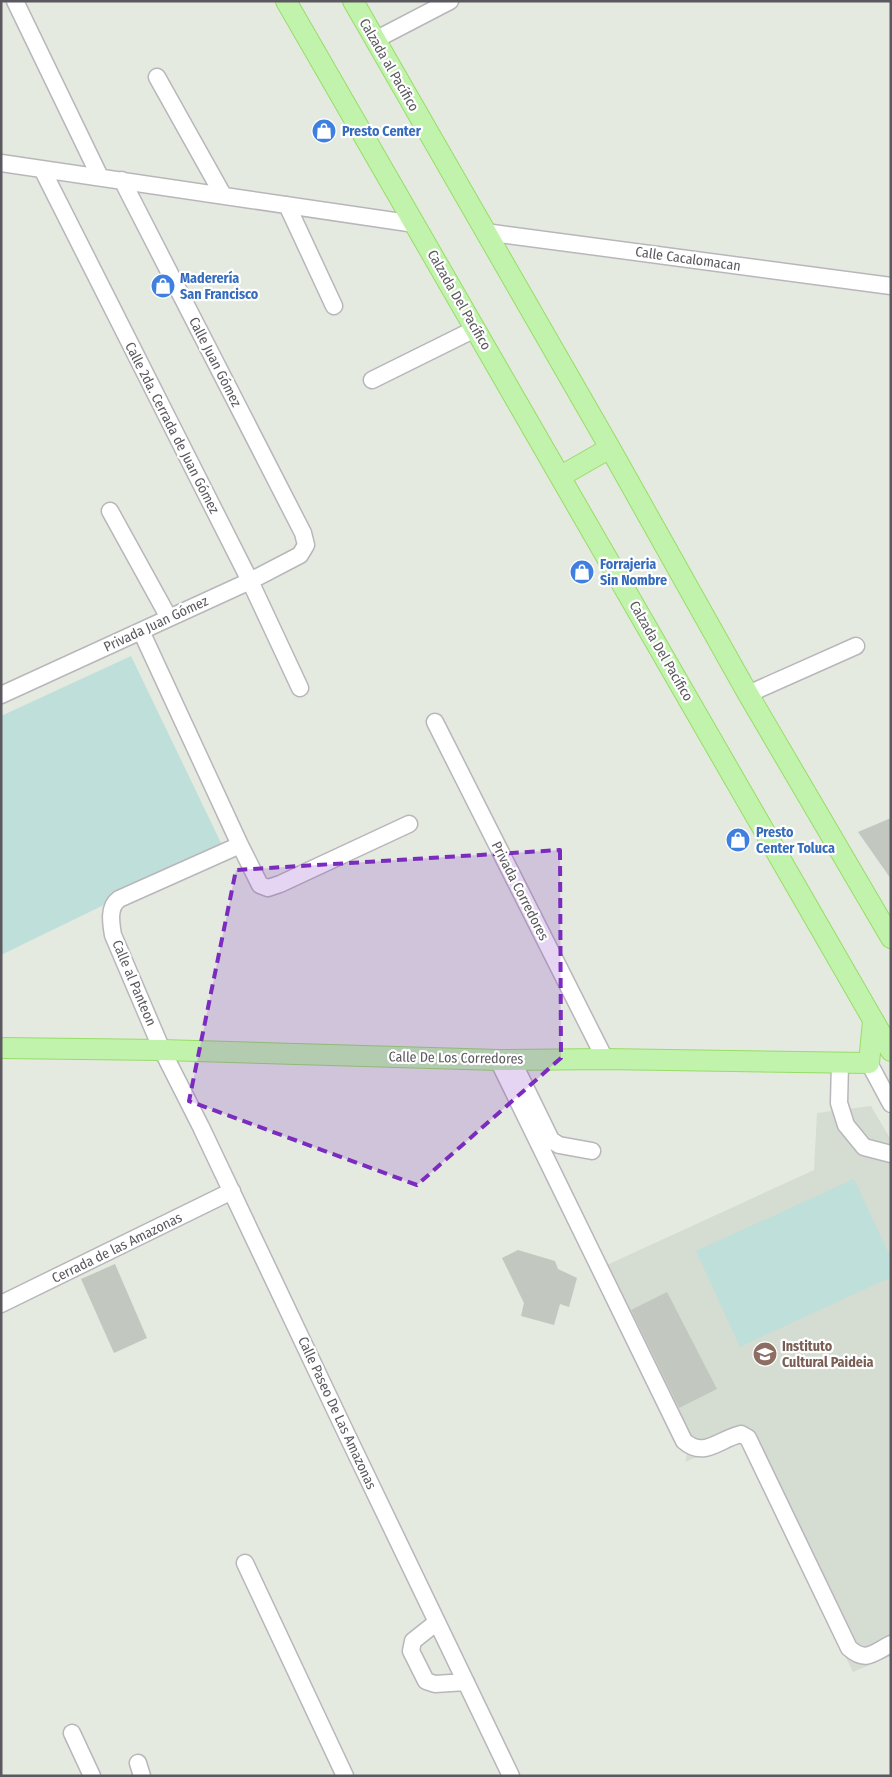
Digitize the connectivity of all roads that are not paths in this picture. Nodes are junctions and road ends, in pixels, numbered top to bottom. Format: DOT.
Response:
graph roads {
  1 [pos="15,1"];
  2 [pos="286,1"];
  3 [pos="353,1"];
  4 [pos="450,1"];
  5 [pos="375,40"];
  6 [pos="157,77"];
  7 [pos="1,163"];
  8 [pos="42,169"];
  9 [pos="100,177"];
  10 [pos="122,180"];
  11 [pos="223,194"];
  12 [pos="286,205"];
  13 [pos="416,224"];
  14 [pos="485,232"];
  15 [pos="891,286"];
  16 [pos="334,306"];
  17 [pos="475,329"];
  18 [pos="372,380"];
  19 [pos="610,448"];
  20 [pos="560,476"];
  21 [pos="110,511"];
  22 [pos="306,545"];
  23 [pos="250,581"];
  24 [pos="170,618"];
  25 [pos="141,631"];
  26 [pos="856,646"];
  27 [pos="300,688"];
  28 [pos="748,694"];
  29 [pos="1,696"];
  30 [pos="435,722"];
  31 [pos="409,824"];
  32 [pos="240,845"];
  33 [pos="891,938"];
  34 [pos="873,1021"];
  35 [pos="1,1048"];
  36 [pos="162,1050"];
  37 [pos="891,1051"];
  38 [pos="605,1059"];
  39 [pos="505,1060"];
  40 [pos="840,1063"];
  41 [pos="869,1063"];
  42 [pos="891,1104"];
  43 [pos="592,1150"];
  44 [pos="891,1154"];
  45 [pos="232,1191"];
  46 [pos="1,1304"];
  47 [pos="245,1563"];
  48 [pos="438,1622"];
  49 [pos="891,1644"];
  50 [pos="466,1682"];
  51 [pos="72,1733"];
  52 [pos="92,1776"];
  53 [pos="345,1776"];
  54 [pos="512,1776"];
  1 -- 9 [label="street"];
  2 -- 13 [label="main road"];
  3 -- 5 [label="main road, Calzada al Pacífico"];
  4 -- 5 [label="street"];
  5 -- 14 [label="main road, Calzada al Pacífico"];
  6 -- 11 [label="street"];
  7 -- 8 [label="street"];
  8 -- 9 [label="street"];
  8 -- 23 [label="street, Calle 2da. Cerrada de Juan Gómez"];
  9 -- 10 [label="street"];
  10 -- 11 [label="street"];
  10 -- 22 [label="street, Calle Juan Gómez"];
  11 -- 12 [label="street"];
  12 -- 13 [label="street"];
  12 -- 16 [label="street"];
  13 -- 17 [label="main road, Calzada Del Pacífico"];
  14 -- 15 [label="street, Calle Cacalomacan"];
  14 -- 19 [label="main road"];
  17 -- 18 [label="street"];
  17 -- 20 [label="main road, Calzada Del Pacífico"];
  19 -- 20 [label="main road"];
  19 -- 28 [label="main road"];
  20 -- 34 [label="main road, Calzada Del Pacífico"];
  21 -- 24 [label="street"];
  22 -- 23 [label="street, Privada Juan Gómez"];
  23 -- 24 [label="street, Privada Juan Gómez"];
  23 -- 27 [label="street, Calle 2da. Cerrada de Juan Gómez"];
  24 -- 25 [label="street, Privada Juan Gómez"];
  25 -- 29 [label="street, Privada Juan Gómez"];
  25 -- 32 [label="street"];
  26 -- 28 [label="street"];
  28 -- 33 [label="main road"];
  30 -- 38 [label="street, Privada Corredores"];
  31 -- 32 [label="street"];
  32 -- 36 [label="street, Calle al Panteon"];
  34 -- 37 [label="main road, Calzada Del Pacífico"];
  34 -- 41 [label="main road"];
  35 -- 36 [label="main road, Calle De Los Corredores"];
  36 -- 39 [label="main road, Calle De Los Corredores"];
  36 -- 45 [label="street, Calle Paseo De Las Amazonas"];
  38 -- 39 [label="main road, Calle De Los Corredores"];
  38 -- 40 [label="main road, Calle De Los Corredores"];
  39 -- 43 [label="street"];
  39 -- 49 [label="street"];
  40 -- 41 [label="main road, Calle De Los Corredores"];
  40 -- 44 [label="street"];
  41 -- 42 [label="street"];
  45 -- 46 [label="street, Cerrada de las Amazonas"];
  45 -- 48 [label="street, Calle Paseo De Las Amazonas"];
  47 -- 53 [label="street"];
  48 -- 50 [label="street, Calle Paseo De Las Amazonas"];
  48 -- 50 [label="street"];
  50 -- 54 [label="street, Calle Paseo De Las Amazonas"];
  51 -- 52 [label="street"];
}
